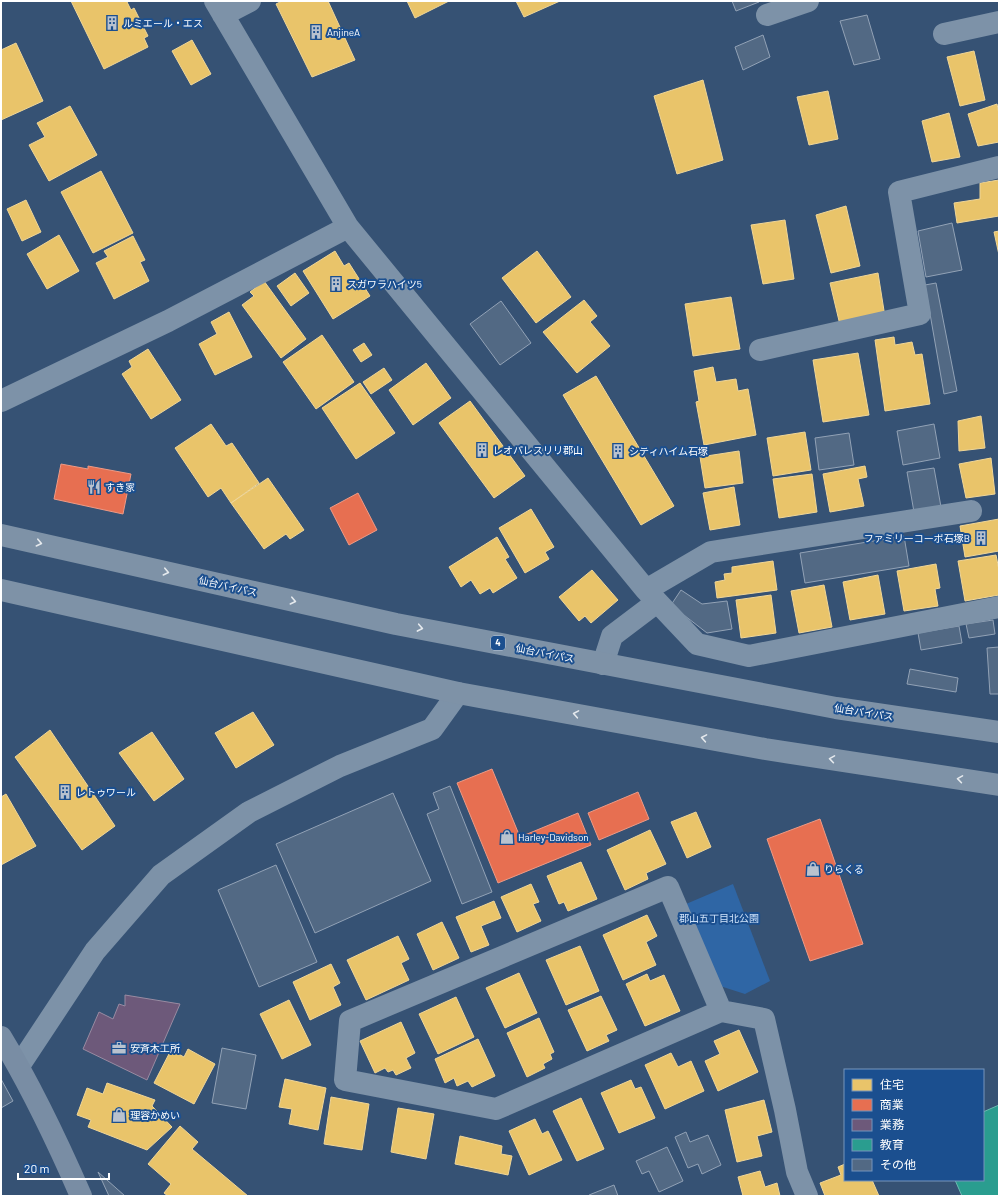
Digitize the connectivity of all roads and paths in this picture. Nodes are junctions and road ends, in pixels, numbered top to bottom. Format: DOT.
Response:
graph roads {
  1 [pos="250,1"];
  2 [pos="808,1"];
  3 [pos="219,8"];
  4 [pos="767,15"];
  5 [pos="999,22"];
  6 [pos="944,34"];
  7 [pos="999,167"];
  8 [pos="348,227"];
  9 [pos="760,350"];
  10 [pos="1,401"];
  11 [pos="971,511"];
  12 [pos="1,534"];
  13 [pos="1,590"];
  14 [pos="651,596"];
  15 [pos="999,607"];
  16 [pos="602,664"];
  17 [pos="458,693"];
  18 [pos="999,732"];
  19 [pos="999,784"];
  20 [pos="721,1010"];
  21 [pos="1,1037"];
  22 [pos="19,1066"];
  23 [pos="80,1196"];
  24 [pos="807,1196"];
  1 -- 3 [label="street"];
  2 -- 4 [label="street"];
  3 -- 8 [label="street"];
  5 -- 6 [label="street"];
  7 -- 9 [label="street"];
  8 -- 10 [label="street"];
  8 -- 14 [label="street"];
  11 -- 14 [label="street"];
  12 -- 16 [label="highway, 仙台バイパス / 4, one-way"];
  13 -- 17 [label="highway"];
  14 -- 15 [label="street"];
  14 -- 16 [label="street"];
  16 -- 18 [label="highway, 仙台バイパス / 4"];
  19 -- 17 [label="highway, one-way"];
  17 -- 22 [label="street"];
  20 -- 20 [label="street"];
  20 -- 24 [label="street"];
  21 -- 22 [label="street"];
  22 -- 23 [label="street"];
}
